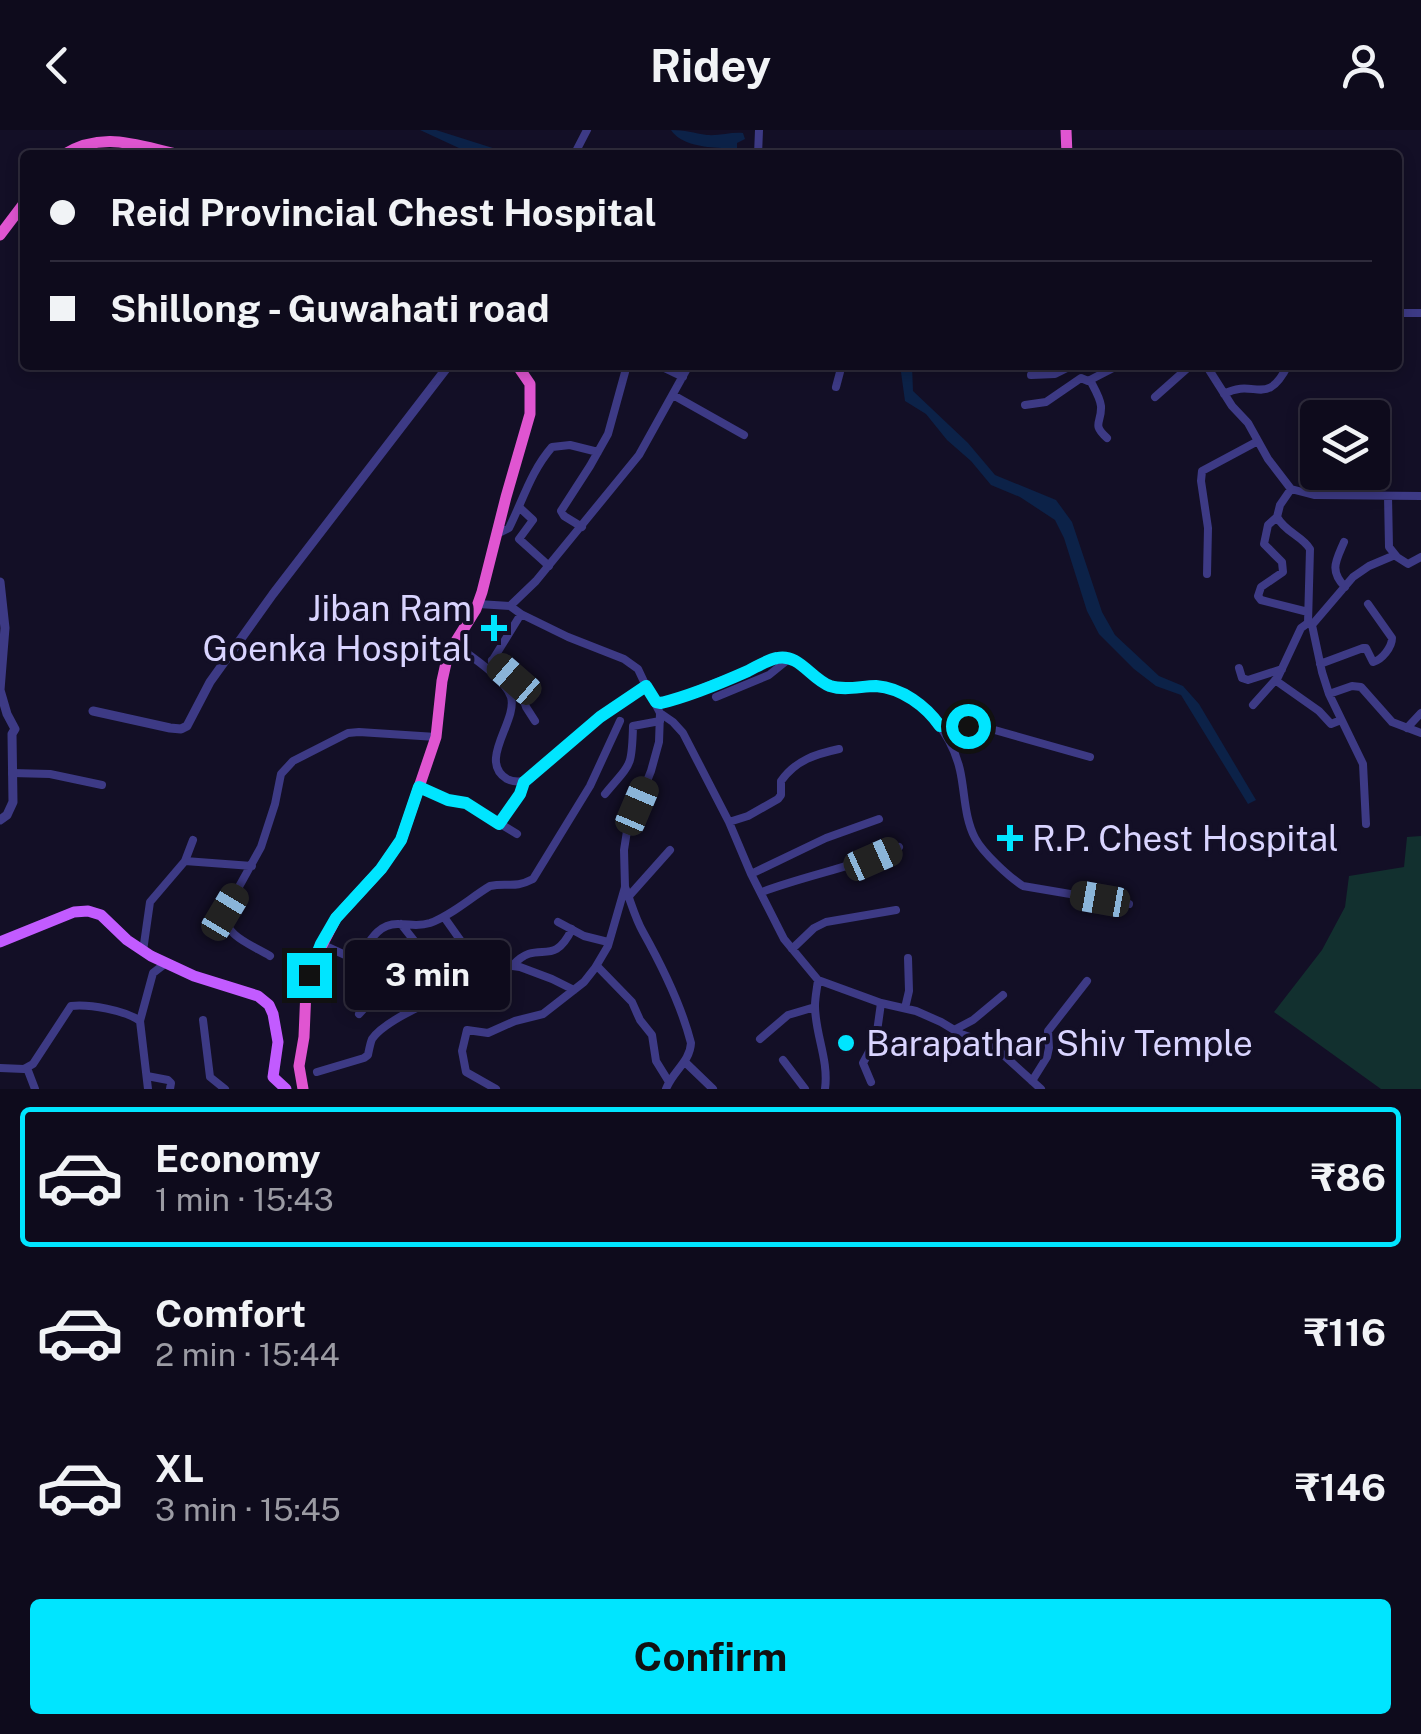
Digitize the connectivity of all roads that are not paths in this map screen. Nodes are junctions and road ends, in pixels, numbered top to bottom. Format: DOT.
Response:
graph roads {
  1 [pos="73,150"];
  2 [pos="160,150"];
  3 [pos="20,209"];
  4 [pos="0,235"];
  5 [pos="446,370"];
  6 [pos="520,370"];
  7 [pos="625,370"];
  8 [pos="668,370"];
  9 [pos="687,370"];
  10 [pos="838,370"];
  11 [pos="1063,370"];
  12 [pos="1078,370"];
  13 [pos="1107,370"];
  14 [pos="1185,370"];
  15 [pos="1209,370"];
  16 [pos="1285,370"];
  17 [pos="1031,375"];
  18 [pos="683,378"];
  19 [pos="1085,379"];
  20 [pos="836,387"];
  21 [pos="1224,394"];
  22 [pos="673,395"];
  23 [pos="1155,397"];
  24 [pos="1025,405"];
  25 [pos="744,435"];
  26 [pos="1107,438"];
  27 [pos="1258,441"];
  28 [pos="598,452"];
  29 [pos="1291,490"];
  30 [pos="1388,496"];
  31 [pos="1421,496"];
  32 [pos="519,506"];
  33 [pos="1277,517"];
  34 [pos="582,527"];
  35 [pos="497,534"];
  36 [pos="1344,542"];
  37 [pos="1395,555"];
  38 [pos="1421,557"];
  39 [pos="549,566"];
  40 [pos="1207,574"];
  41 [pos="0,582"];
  42 [pos="1345,586"];
  43 [pos="478,604"];
  44 [pos="1368,604"];
  45 [pos="510,606"];
  46 [pos="1308,612"];
  47 [pos="521,614"];
  48 [pos="1310,624"];
  49 [pos="452,642"];
  50 [pos="790,658"];
  51 [pos="492,660"];
  52 [pos="1320,664"];
  53 [pos="1239,668"];
  54 [pos="1282,668"];
  55 [pos="488,670"];
  56 [pos="1276,680"];
  57 [pos="646,686"];
  58 [pos="1329,694"];
  59 [pos="716,697"];
  60 [pos="656,702"];
  61 [pos="1254,706"];
  62 [pos="93,711"];
  63 [pos="1421,713"];
  64 [pos="660,717"];
  65 [pos="1342,720"];
  66 [pos="535,721"];
  67 [pos="620,721"];
  68 [pos="940,726"];
  69 [pos="1408,728"];
  70 [pos="1421,733"];
  71 [pos="436,738"];
  72 [pos="12,747"];
  73 [pos="839,749"];
  74 [pos="1090,757"];
  75 [pos="0,761"];
  76 [pos="12,773"];
  77 [pos="524,782"];
  78 [pos="102,785"];
  79 [pos="419,787"];
  80 [pos="605,794"];
  81 [pos="880,819"];
  82 [pos="0,820"];
  83 [pos="730,822"];
  84 [pos="499,824"];
  85 [pos="1366,824"];
  86 [pos="517,834"];
  87 [pos="194,840"];
  88 [pos="899,847"];
  89 [pos="670,850"];
  90 [pos="185,861"];
  91 [pos="252,866"];
  92 [pos="751,874"];
  93 [pos="627,892"];
  94 [pos="762,892"];
  95 [pos="1129,904"];
  96 [pos="896,910"];
  97 [pos="444,917"];
  98 [pos="558,922"];
  99 [pos="401,924"];
  100 [pos="572,930"];
  101 [pos="0,942"];
  102 [pos="608,942"];
  103 [pos="321,944"];
  104 [pos="417,946"];
  105 [pos="792,949"];
  106 [pos="143,951"];
  107 [pos="270,956"];
  108 [pos="908,958"];
  109 [pos="166,963"];
  110 [pos="513,966"];
  111 [pos="597,966"];
  112 [pos="818,980"];
  113 [pos="1087,981"];
  114 [pos="574,990"];
  115 [pos="1003,995"];
  116 [pos="880,1003"];
  117 [pos="429,1004"];
  118 [pos="474,1006"];
  119 [pos="815,1007"];
  120 [pos="904,1008"];
  121 [pos="359,1014"];
  122 [pos="140,1020"];
  123 [pos="203,1020"];
  124 [pos="954,1030"];
  125 [pos="760,1039"];
  126 [pos="783,1060"];
  127 [pos="685,1062"];
  128 [pos="0,1068"];
  129 [pos="28,1068"];
  130 [pos="318,1072"];
  131 [pos="147,1076"];
  132 [pos="1032,1081"];
  133 [pos="871,1082"];
  134 [pos="667,1086"];
  135 [pos="35,1089"];
  136 [pos="148,1089"];
  137 [pos="170,1089"];
  138 [pos="225,1089"];
  139 [pos="286,1089"];
  140 [pos="303,1089"];
  141 [pos="496,1089"];
  142 [pos="713,1089"];
  143 [pos="804,1089"];
  144 [pos="824,1089"];
  145 [pos="1042,1089"];
  1 -- 2 [label="highway"];
  3 -- 4 [label="highway"];
  5 -- 62 [label="street"];
  6 -- 35 [label="highway"];
  7 -- 28 [label="street"];
  8 -- 18 [label="street"];
  9 -- 18 [label="street"];
  10 -- 20 [label="street"];
  11 -- 17 [label="street"];
  12 -- 19 [label="street"];
  13 -- 19 [label="street"];
  14 -- 23 [label="street"];
  15 -- 21 [label="street"];
  16 -- 21 [label="street"];
  18 -- 22 [label="street"];
  19 -- 24 [label="street"];
  19 -- 26 [label="street"];
  21 -- 27 [label="street"];
  22 -- 25 [label="street"];
  22 -- 34 [label="street"];
  27 -- 29 [label="street"];
  27 -- 40 [label="street"];
  28 -- 32 [label="street"];
  28 -- 34 [label="street"];
  29 -- 30 [label="street"];
  29 -- 33 [label="street"];
  30 -- 31 [label="street"];
  30 -- 37 [label="street"];
  32 -- 35 [label="street"];
  32 -- 39 [label="street"];
  33 -- 46 [label="street"];
  33 -- 46 [label="street"];
  34 -- 39 [label="street"];
  35 -- 43 [label="highway"];
  36 -- 42 [label="street"];
  37 -- 38 [label="street"];
  37 -- 42 [label="street"];
  39 -- 45 [label="street"];
  41 -- 72 [label="street"];
  42 -- 48 [label="street"];
  43 -- 45 [label="street"];
  43 -- 49 [label="highway"];
  44 -- 52 [label="street"];
  45 -- 47 [label="street"];
  46 -- 48 [label="street"];
  47 -- 51 [label="street"];
  47 -- 57 [label="street"];
  48 -- 52 [label="street"];
  48 -- 54 [label="street"];
  49 -- 55 [label="street"];
  49 -- 71 [label="highway"];
  50 -- 59 [label="street"];
  50 -- 60 [label="street"];
  50 -- 68 [label="street"];
  51 -- 55 [label="street"];
  51 -- 66 [label="street"];
  52 -- 58 [label="street"];
  53 -- 54 [label="street"];
  54 -- 56 [label="street"];
  55 -- 77 [label="street"];
  56 -- 61 [label="street"];
  56 -- 65 [label="street"];
  57 -- 60 [label="street"];
  57 -- 77 [label="street"];
  58 -- 65 [label="street"];
  58 -- 69 [label="street"];
  60 -- 64 [label="street"];
  63 -- 69 [label="street"];
  64 -- 80 [label="street"];
  64 -- 83 [label="street"];
  64 -- 93 [label="street"];
  65 -- 85 [label="street"];
  67 -- 97 [label="street"];
  68 -- 74 [label="street"];
  68 -- 95 [label="street"];
  69 -- 70 [label="street"];
  71 -- 79 [label="highway"];
  71 -- 91 [label="street"];
  72 -- 75 [label="street"];
  72 -- 76 [label="street"];
  73 -- 83 [label="street"];
  76 -- 78 [label="street"];
  76 -- 82 [label="street"];
  77 -- 84 [label="street"];
  79 -- 84 [label="street"];
  79 -- 103 [label="highway"];
  81 -- 92 [label="street"];
  83 -- 92 [label="street"];
  84 -- 86 [label="street"];
  87 -- 90 [label="street"];
  88 -- 94 [label="street"];
  89 -- 93 [label="street"];
  90 -- 91 [label="street"];
  90 -- 106 [label="street"];
  91 -- 107 [label="street"];
  92 -- 94 [label="street"];
  93 -- 102 [label="street"];
  93 -- 127 [label="street"];
  94 -- 105 [label="street"];
  96 -- 105 [label="street"];
  97 -- 99 [label="street"];
  97 -- 110 [label="street"];
  98 -- 100 [label="street"];
  99 -- 103 [label="street"];
  99 -- 104 [label="street"];
  100 -- 102 [label="street"];
  100 -- 110 [label="street"];
  101 -- 106 [label="main road"];
  102 -- 111 [label="street"];
  103 -- 140 [label="highway"];
  104 -- 117 [label="street"];
  104 -- 121 [label="street"];
  105 -- 112 [label="street"];
  106 -- 109 [label="main road"];
  108 -- 120 [label="street"];
  109 -- 122 [label="street"];
  109 -- 139 [label="main road"];
  110 -- 114 [label="street"];
  111 -- 114 [label="street"];
  111 -- 134 [label="street"];
  112 -- 116 [label="street"];
  112 -- 119 [label="street"];
  113 -- 132 [label="street"];
  114 -- 141 [label="street"];
  115 -- 124 [label="street"];
  116 -- 120 [label="street"];
  116 -- 133 [label="street"];
  117 -- 118 [label="street"];
  117 -- 130 [label="street"];
  119 -- 125 [label="street"];
  119 -- 144 [label="street"];
  120 -- 124 [label="street"];
  122 -- 129 [label="street"];
  122 -- 131 [label="street"];
  123 -- 138 [label="street"];
  124 -- 132 [label="street"];
  126 -- 143 [label="street"];
  127 -- 134 [label="street"];
  127 -- 142 [label="street"];
  128 -- 129 [label="street"];
  129 -- 135 [label="street"];
  131 -- 136 [label="street"];
  131 -- 137 [label="street"];
  132 -- 145 [label="street"];
}
